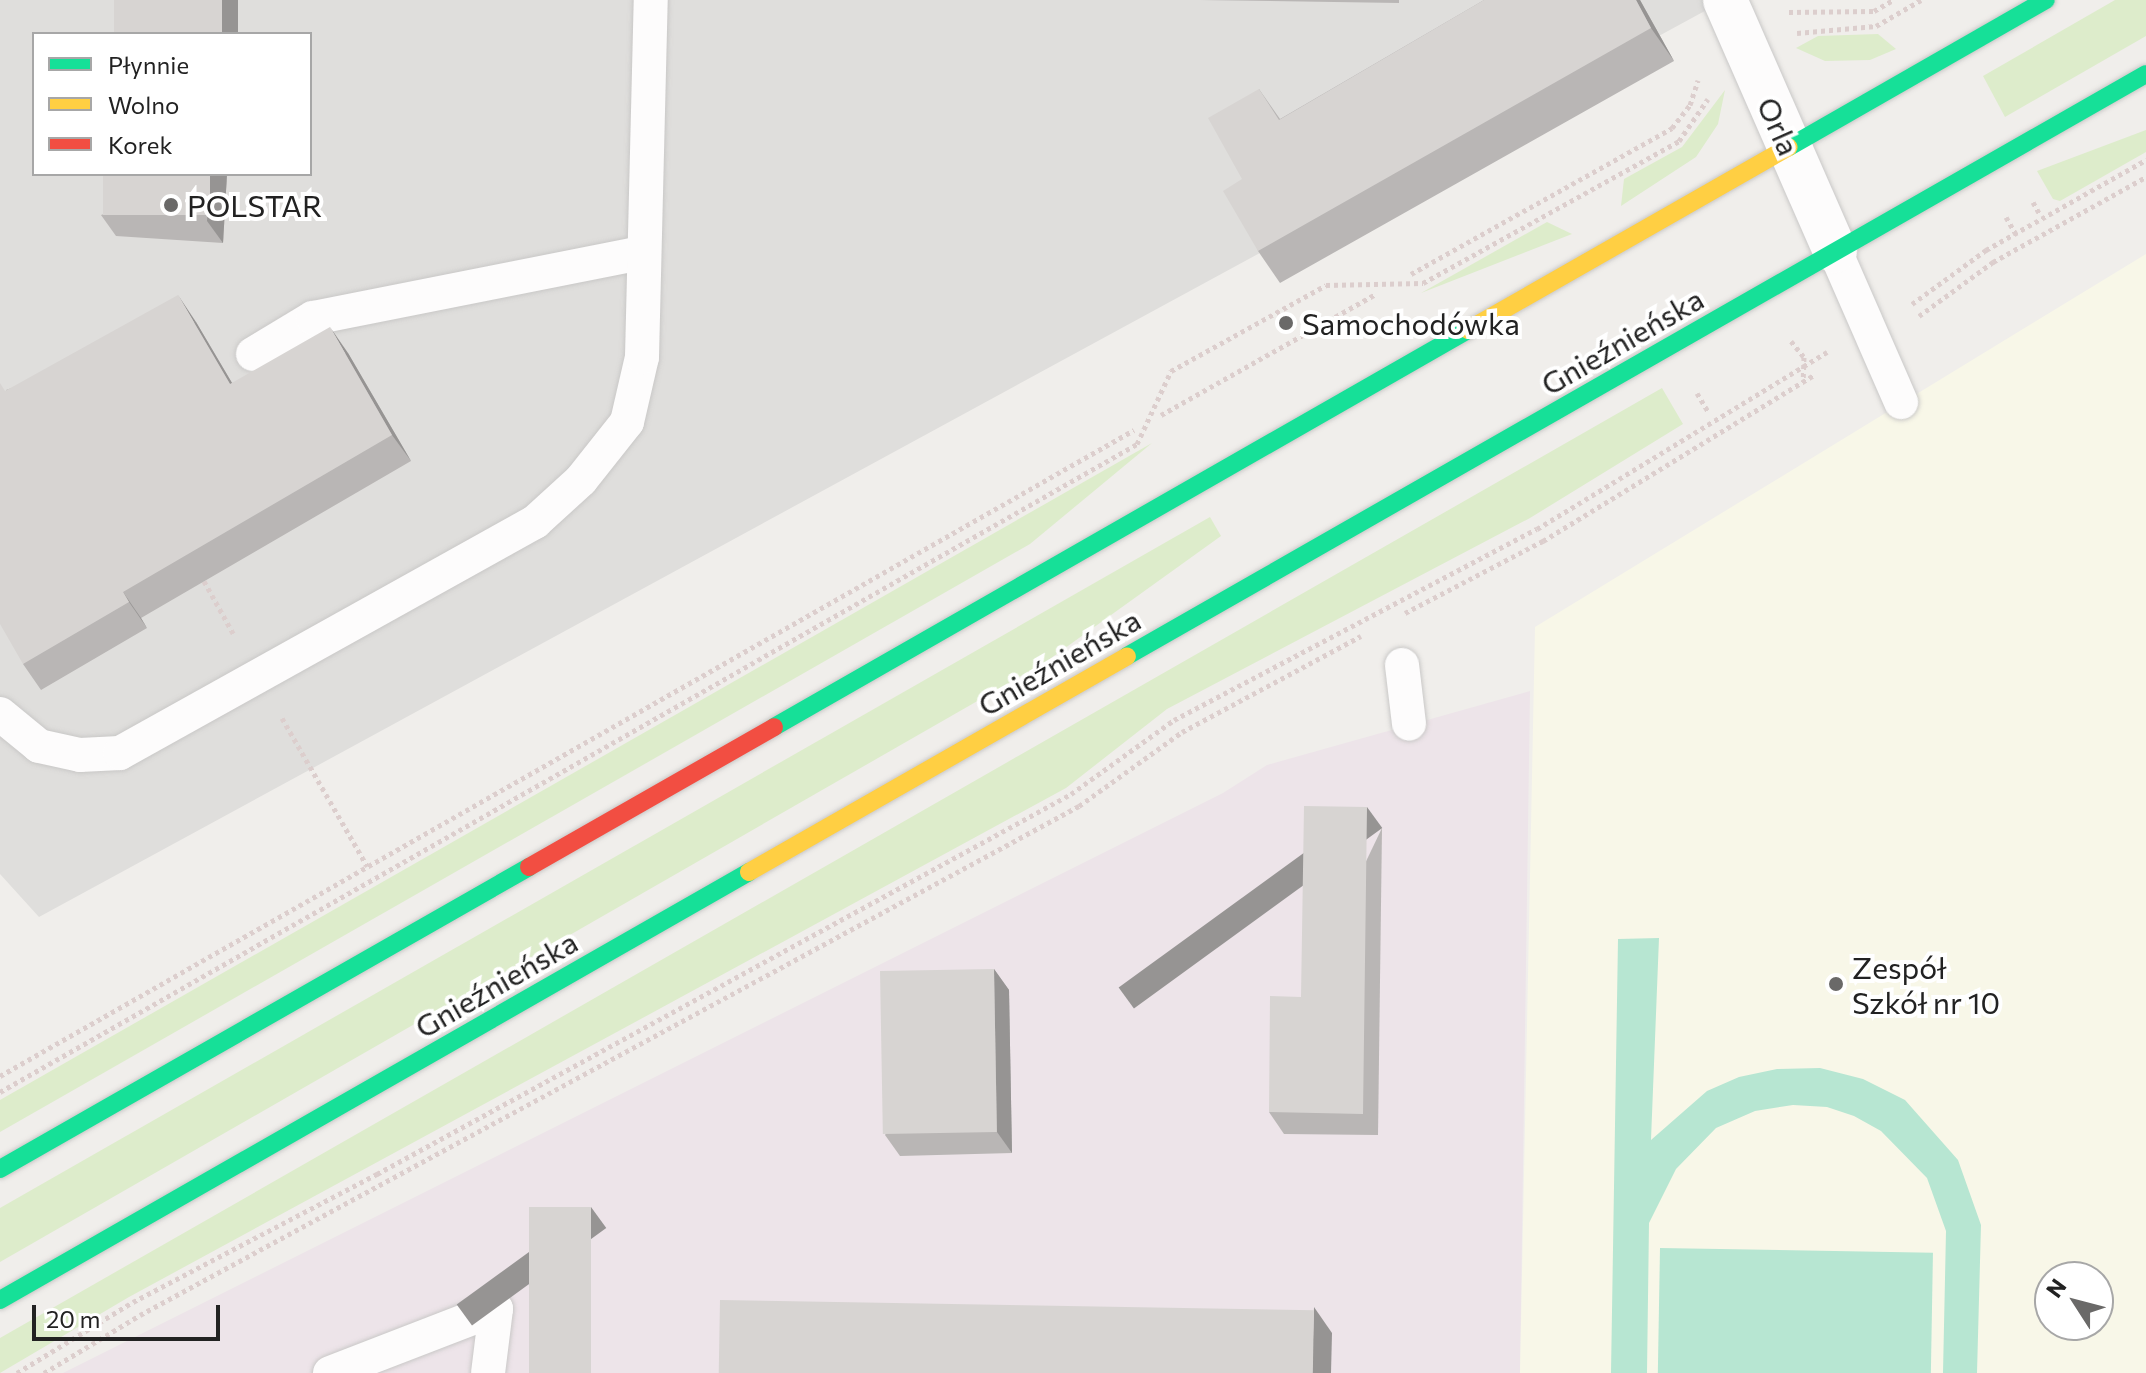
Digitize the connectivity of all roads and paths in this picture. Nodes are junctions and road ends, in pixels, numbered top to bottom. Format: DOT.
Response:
graph roads {
  1 [pos="651,0"];
  2 [pos="1725,0"];
  3 [pos="1893,0"];
  4 [pos="1921,0"];
  5 [pos="2046,0"];
  6 [pos="1778,10"];
  7 [pos="1786,40"];
  8 [pos="1700,65"];
  9 [pos="2146,74"];
  10 [pos="1711,95"];
  11 [pos="1788,147"];
  12 [pos="2146,160"];
  13 [pos="2146,177"];
  14 [pos="1835,251"];
  15 [pos="642,253"];
  16 [pos="1411,274"];
  17 [pos="1376,294"];
  18 [pos="1904,310"];
  19 [pos="1909,323"];
  20 [pos="253,354"];
  21 [pos="1818,357"];
  22 [pos="1804,360"];
  23 [pos="1815,374"];
  24 [pos="1802,381"];
  25 [pos="1700,398"];
  26 [pos="1901,402"];
  27 [pos="1709,413"];
  28 [pos="1161,415"];
  29 [pos="1134,430"];
  30 [pos="204,581"];
  31 [pos="1394,619"];
  32 [pos="1367,633"];
  33 [pos="1402,665"];
  34 [pos="258,676"];
  35 [pos="0,714"];
  36 [pos="1409,724"];
  37 [pos="367,866"];
  38 [pos="0,1076"];
  39 [pos="0,1092"];
  40 [pos="0,1169"];
  41 [pos="0,1300"];
  42 [pos="17,1373"];
  43 [pos="44,1373"];
  44 [pos="330,1373"];
  45 [pos="488,1373"];
  1 -- 15 [label="lane"];
  2 -- 11 [label="street, Orla"];
  3 -- 6 [label="path"];
  4 -- 7 [label="path"];
  5 -- 11 [label="street"];
  8 -- 16 [label="path"];
  9 -- 14 [label="street, Gnieźnieńska"];
  10 -- 39 [label="path"];
  11 -- 14 [label="street, Orla"];
  11 -- 40 [label="street"];
  12 -- 18 [label="path"];
  13 -- 19 [label="path"];
  14 -- 26 [label="lane"];
  14 -- 41 [label="street, Gnieźnieńska"];
  15 -- 20 [label="lane"];
  15 -- 34 [label="lane"];
  17 -- 28 [label="path"];
  21 -- 22 [label="path"];
  22 -- 24 [label="path"];
  22 -- 42 [label="path"];
  23 -- 24 [label="path"];
  24 -- 31 [label="path"];
  25 -- 27 [label="path"];
  29 -- 37 [label="path"];
  30 -- 34 [label="path"];
  32 -- 43 [label="path"];
  33 -- 36 [label="lane"];
  34 -- 35 [label="lane"];
  34 -- 37 [label="path"];
  37 -- 38 [label="path"];
  44 -- 45 [label="lane"];
}
